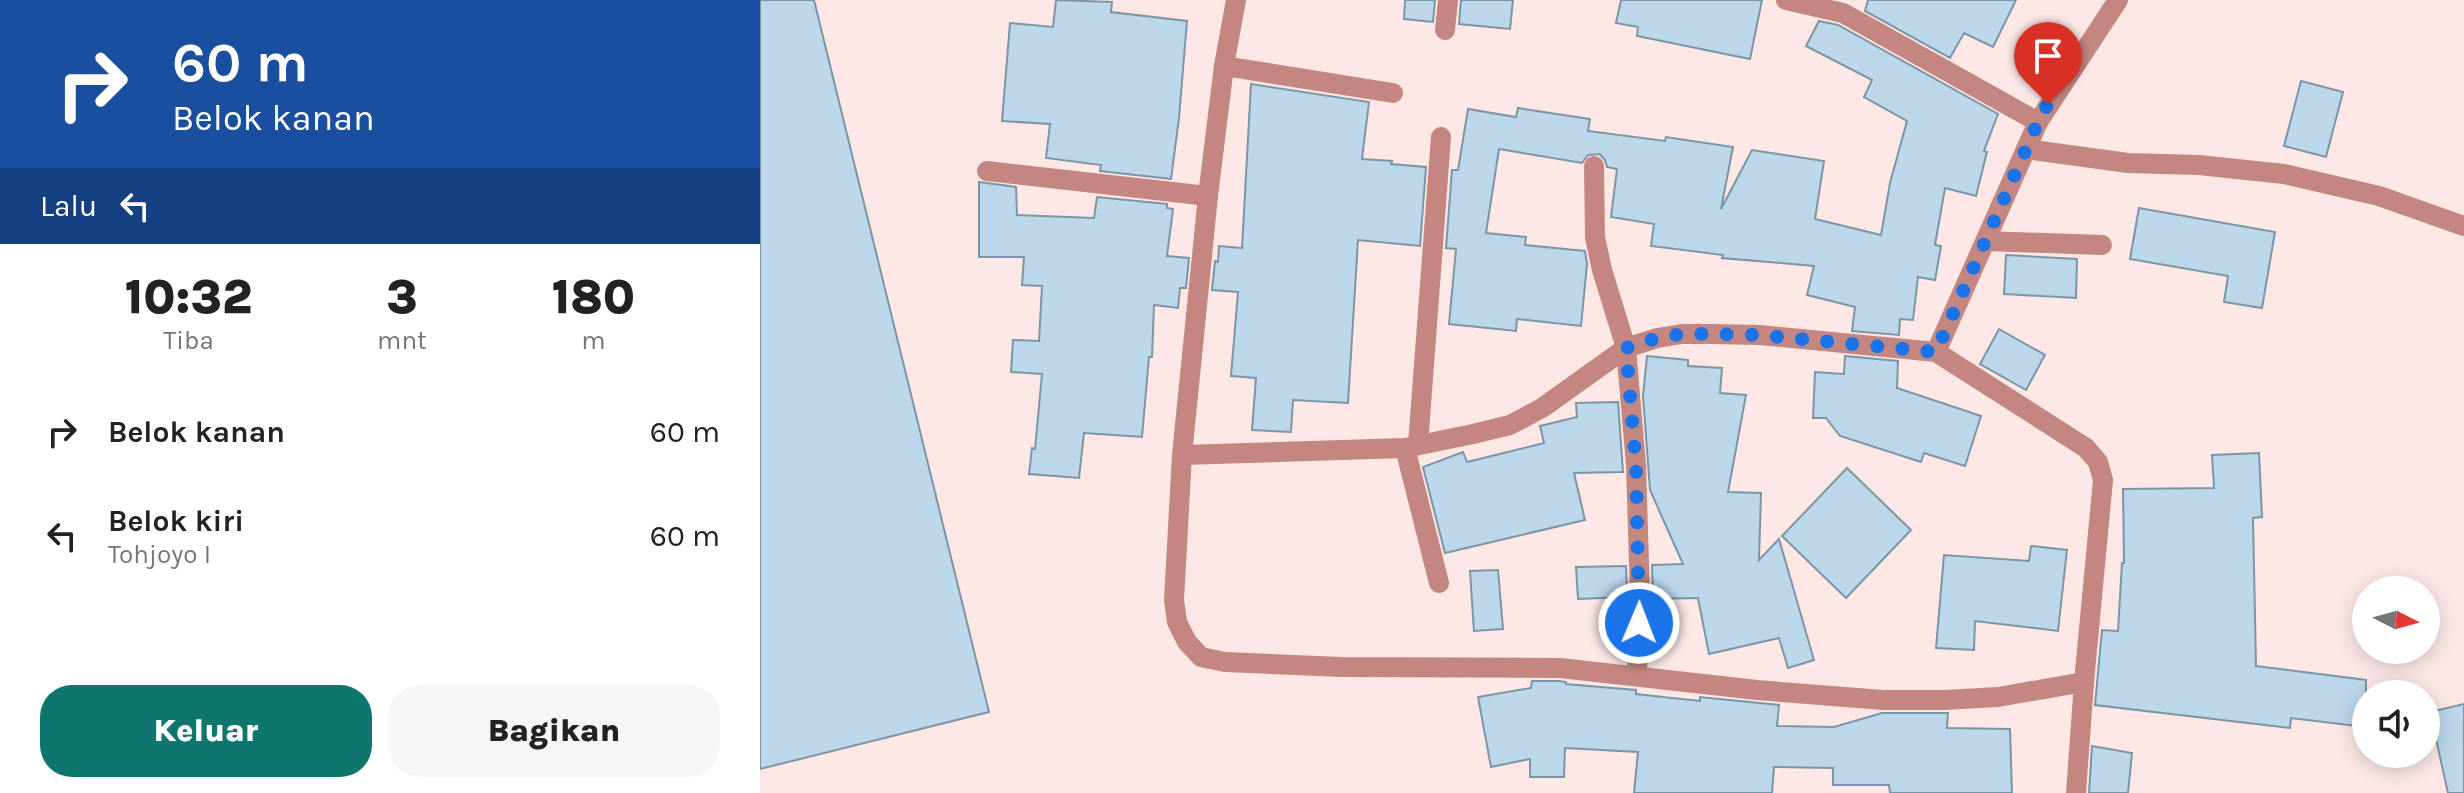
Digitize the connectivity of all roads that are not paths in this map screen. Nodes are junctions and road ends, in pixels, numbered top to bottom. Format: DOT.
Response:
graph roads {
  1 [pos="1236,0"];
  2 [pos="1448,0"];
  3 [pos="1786,0"];
  4 [pos="2118,0"];
  5 [pos="1445,30"];
  6 [pos="1224,66"];
  7 [pos="1393,93"];
  8 [pos="2038,122"];
  9 [pos="1441,137"];
  10 [pos="2026,149"];
  11 [pos="1594,166"];
  12 [pos="987,171"];
  13 [pos="1208,196"];
  14 [pos="2464,226"];
  15 [pos="1986,241"];
  16 [pos="2102,245"];
  17 [pos="1626,348"];
  18 [pos="1936,352"];
  19 [pos="1412,446"];
  20 [pos="1182,455"];
  21 [pos="1439,583"];
  22 [pos="1637,676"];
  23 [pos="2084,682"];
  24 [pos="2076,793"];
  1 -- 6 [label="street"];
  2 -- 5 [label="street"];
  3 -- 8 [label="street"];
  4 -- 8 [label="street"];
  6 -- 7 [label="street"];
  6 -- 13 [label="street"];
  8 -- 10 [label="street"];
  9 -- 19 [label="street"];
  10 -- 14 [label="street"];
  10 -- 15 [label="street"];
  11 -- 17 [label="street"];
  12 -- 13 [label="street"];
  13 -- 20 [label="street"];
  15 -- 16 [label="street"];
  15 -- 18 [label="street"];
  17 -- 18 [label="street"];
  17 -- 19 [label="street"];
  17 -- 22 [label="street"];
  18 -- 23 [label="street"];
  19 -- 20 [label="street"];
  19 -- 21 [label="street"];
  20 -- 22 [label="street"];
  22 -- 23 [label="street"];
  23 -- 24 [label="street"];
}
